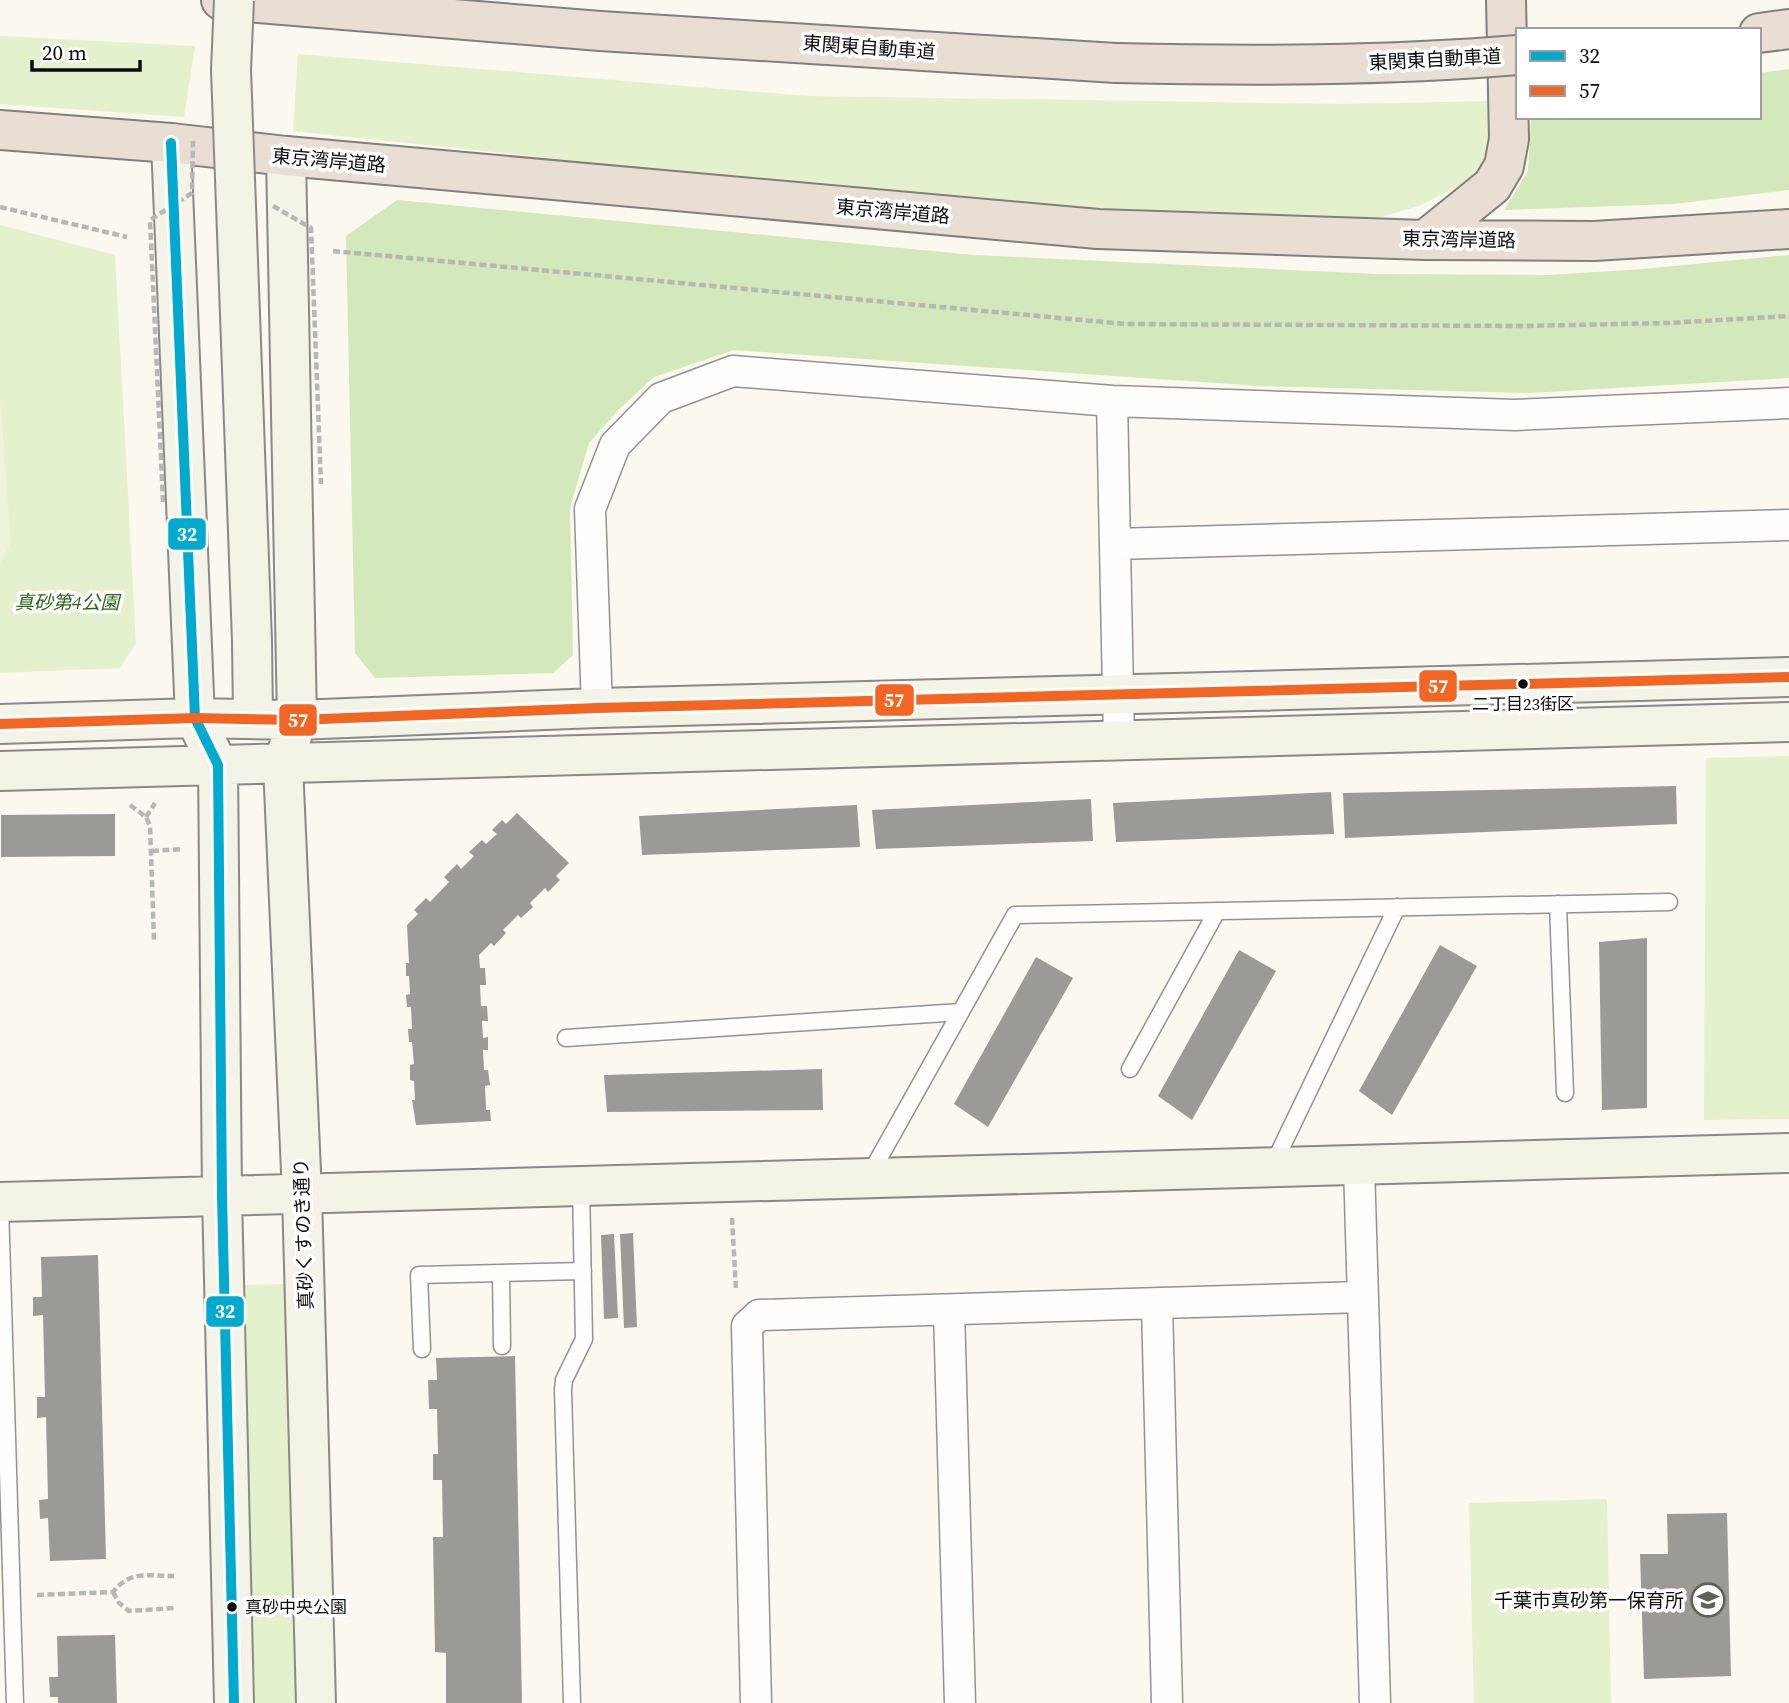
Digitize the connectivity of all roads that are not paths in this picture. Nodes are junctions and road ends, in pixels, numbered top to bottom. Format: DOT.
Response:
graph roads {
  1 [pos="221,0"];
  2 [pos="234,0"];
  3 [pos="1506,0"];
  4 [pos="1789,29"];
  5 [pos="1761,33"];
  6 [pos="1516,55"];
  7 [pos="0,130"];
  8 [pos="182,141"];
  9 [pos="286,156"];
  10 [pos="1789,229"];
  11 [pos="1425,240"];
  12 [pos="1112,401"];
  13 [pos="1789,403"];
  14 [pos="1789,525"];
  15 [pos="1115,544"];
  16 [pos="1789,677"];
  17 [pos="1119,695"];
  18 [pos="597,708"];
  19 [pos="195,718"];
  20 [pos="253,718"];
  21 [pos="297,720"];
  22 [pos="1789,722"];
  23 [pos="0,724"];
  24 [pos="1119,740"];
  25 [pos="218,765"];
  26 [pos="283,765"];
  27 [pos="0,771"];
  28 [pos="1669,902"];
  29 [pos="1558,904"];
  30 [pos="1397,907"];
  31 [pos="1217,911"];
  32 [pos="961,1013"];
  33 [pos="566,1038"];
  34 [pos="1130,1069"];
  35 [pos="1565,1093"];
  36 [pos="1789,1153"];
  37 [pos="1359,1165"];
  38 [pos="1272,1167"];
  39 [pos="868,1178"];
  40 [pos="580,1186"];
  41 [pos="302,1194"];
  42 [pos="222,1195"];
  43 [pos="0,1203"];
  44 [pos="583,1271"];
  45 [pos="501,1273"];
  46 [pos="1363,1297"];
  47 [pos="1157,1304"];
  48 [pos="949,1310"];
  49 [pos="502,1346"];
  50 [pos="422,1349"];
  51 [pos="5,1547"];
  52 [pos="15,1703"];
  53 [pos="234,1703"];
  54 [pos="316,1703"];
  55 [pos="572,1703"];
  56 [pos="756,1703"];
  57 [pos="960,1703"];
  58 [pos="1167,1703"];
  59 [pos="1375,1703"];
  1 -- 6 [label="highway, 東関東自動車道, bridge"];
  2 -- 20 [label="street, bridge"];
  3 -- 11 [label="highway"];
  4 -- 5 [label="highway"];
  7 -- 8 [label="highway, 東京湾岸道路"];
  8 -- 9 [label="highway, 東京湾岸道路"];
  8 -- 19 [label="street"];
  9 -- 11 [label="highway, 東京湾岸道路"];
  9 -- 21 [label="street"];
  10 -- 11 [label="highway, 東京湾岸道路"];
  12 -- 13 [label="street"];
  12 -- 15 [label="street"];
  12 -- 18 [label="street"];
  14 -- 15 [label="street"];
  15 -- 17 [label="street"];
  16 -- 17 [label="street"];
  17 -- 18 [label="street"];
  17 -- 24 [label="street"];
  18 -- 21 [label="street"];
  19 -- 20 [label="street"];
  19 -- 23 [label="street"];
  19 -- 25 [label="street"];
  20 -- 21 [label="street"];
  20 -- 25 [label="street"];
  20 -- 26 [label="street"];
  21 -- 26 [label="street"];
  22 -- 24 [label="street"];
  24 -- 26 [label="street"];
  25 -- 26 [label="street"];
  25 -- 27 [label="street"];
  25 -- 42 [label="street"];
  26 -- 41 [label="street, 真砂くすのき通り"];
  28 -- 29 [label="lane"];
  29 -- 30 [label="lane"];
  29 -- 35 [label="lane"];
  30 -- 31 [label="lane"];
  30 -- 38 [label="lane"];
  31 -- 32 [label="lane"];
  31 -- 34 [label="lane"];
  32 -- 33 [label="lane"];
  32 -- 39 [label="lane"];
  36 -- 37 [label="street"];
  37 -- 38 [label="street"];
  37 -- 46 [label="street"];
  38 -- 39 [label="street"];
  39 -- 40 [label="street"];
  40 -- 41 [label="street"];
  40 -- 44 [label="lane"];
  41 -- 42 [label="street"];
  41 -- 54 [label="street, 真砂くすのき通り"];
  42 -- 43 [label="street"];
  42 -- 53 [label="street"];
  43 -- 51 [label="lane"];
  44 -- 45 [label="lane"];
  44 -- 55 [label="lane"];
  45 -- 49 [label="lane"];
  45 -- 50 [label="lane"];
  46 -- 47 [label="street"];
  46 -- 59 [label="street"];
  47 -- 48 [label="street"];
  47 -- 58 [label="street"];
  48 -- 56 [label="street"];
  48 -- 57 [label="street"];
  51 -- 52 [label="lane"];
}
